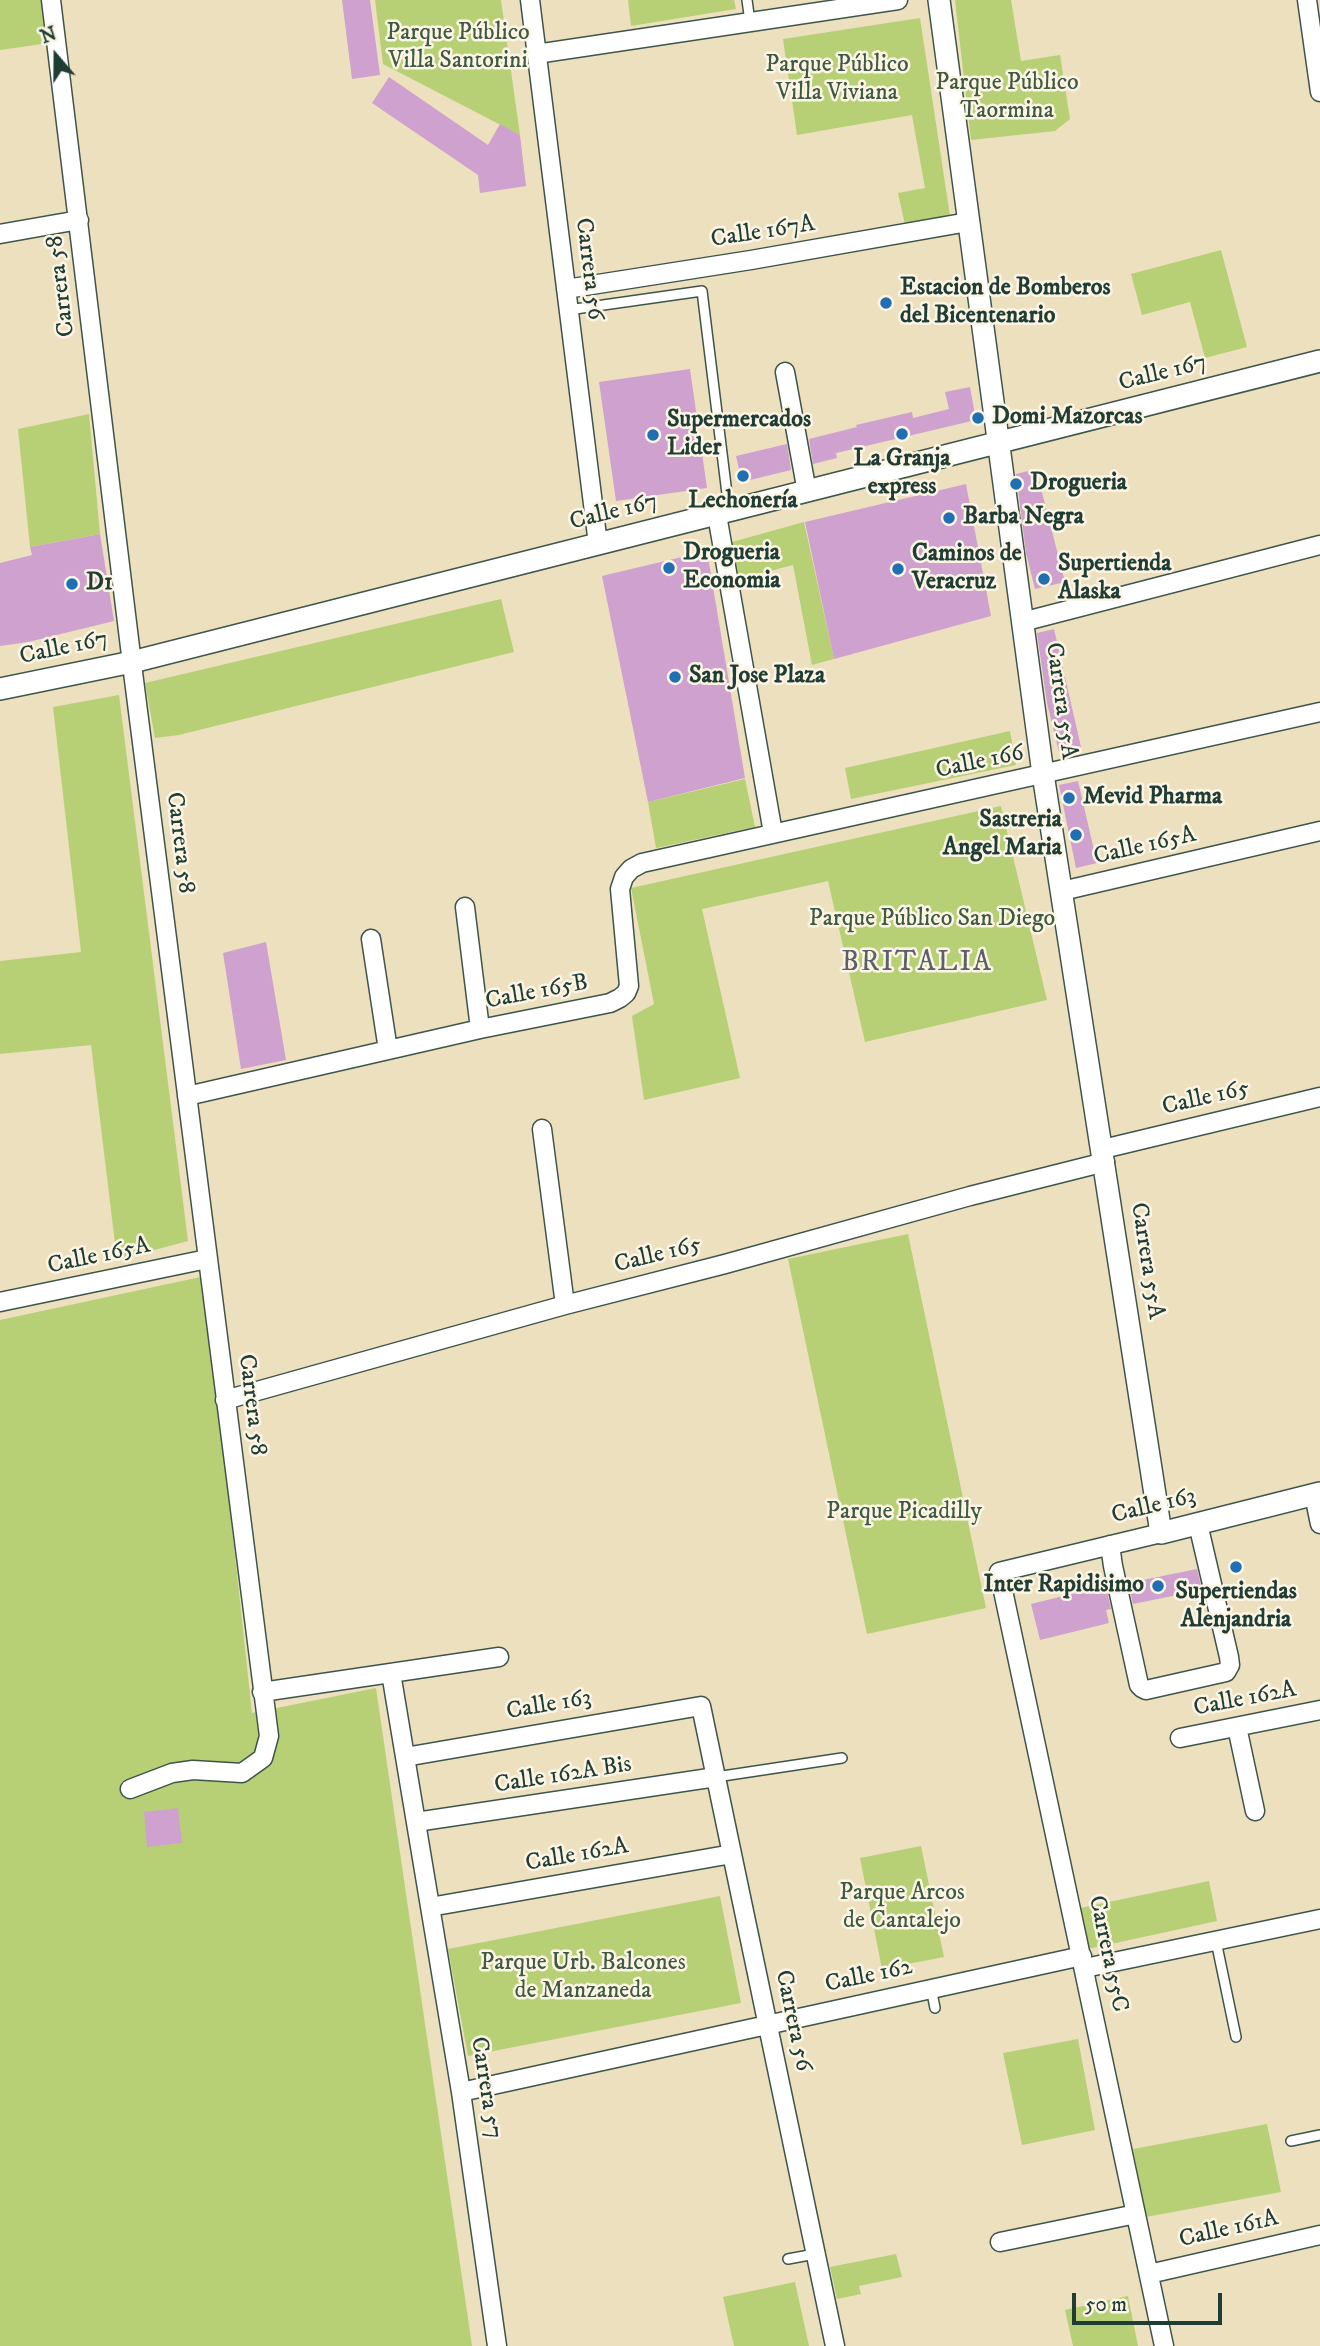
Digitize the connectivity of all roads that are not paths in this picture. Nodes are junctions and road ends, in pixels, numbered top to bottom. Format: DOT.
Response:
graph roads {
  1 [pos="51,0"];
  2 [pos="530,0"];
  3 [pos="747,0"];
  4 [pos="898,0"];
  5 [pos="939,0"];
  6 [pos="1307,0"];
  7 [pos="750,22"];
  8 [pos="536,54"];
  9 [pos="1320,92"];
  10 [pos="79,220"];
  11 [pos="968,222"];
  12 [pos="0,234"];
  13 [pos="566,289"];
  14 [pos="568,310"];
  15 [pos="1320,361"];
  16 [pos="785,372"];
  17 [pos="997,444"];
  18 [pos="807,492"];
  19 [pos="723,513"];
  20 [pos="598,544"];
  21 [pos="1320,545"];
  22 [pos="1022,622"];
  23 [pos="132,662"];
  24 [pos="0,689"];
  25 [pos="1320,712"];
  26 [pos="1043,774"];
  27 [pos="1320,831"];
  28 [pos="773,833"];
  29 [pos="1062,891"];
  30 [pos="465,907"];
  31 [pos="371,939"];
  32 [pos="481,1030"];
  33 [pos="388,1050"];
  34 [pos="187,1096"];
  35 [pos="1320,1097"];
  36 [pos="542,1129"];
  37 [pos="1104,1155"];
  38 [pos="207,1259"];
  39 [pos="0,1302"];
  40 [pos="565,1305"];
  41 [pos="225,1400"];
  42 [pos="1317,1494"];
  43 [pos="1198,1524"];
  44 [pos="1320,1524"];
  45 [pos="1161,1533"];
  46 [pos="1110,1545"];
  47 [pos="999,1572"];
  48 [pos="499,1657"];
  49 [pos="391,1673"];
  50 [pos="262,1692"];
  51 [pos="701,1706"];
  52 [pos="1320,1710"];
  53 [pos="1237,1727"];
  54 [pos="1180,1738"];
  55 [pos="405,1757"];
  56 [pos="842,1758"];
  57 [pos="716,1777"];
  58 [pos="130,1789"];
  59 [pos="1255,1811"];
  60 [pos="416,1822"];
  61 [pos="732,1854"];
  62 [pos="430,1907"];
  63 [pos="1320,1919"];
  64 [pos="1216,1941"];
  65 [pos="1083,1962"];
  66 [pos="931,1988"];
  67 [pos="935,2008"];
  68 [pos="767,2024"];
  69 [pos="1236,2037"];
  70 [pos="461,2092"];
  71 [pos="1320,2134"];
  72 [pos="1291,2141"];
  73 [pos="1136,2214"];
  74 [pos="1320,2235"];
  75 [pos="1000,2242"];
  76 [pos="815,2254"];
  77 [pos="788,2259"];
  78 [pos="1149,2274"];
  79 [pos="497,2346"];
  80 [pos="835,2346"];
  81 [pos="1164,2346"];
  1 -- 10 [label="street, Carrera 58"];
  2 -- 8 [label="street, Carrera 56"];
  3 -- 7 [label="lane"];
  4 -- 7 [label="street"];
  5 -- 11 [label="street, Carrera 55A"];
  6 -- 9 [label="street"];
  7 -- 8 [label="street"];
  8 -- 13 [label="street, Carrera 56"];
  10 -- 12 [label="street"];
  10 -- 23 [label="street, Carrera 58"];
  11 -- 13 [label="street, Calle 167A"];
  11 -- 17 [label="street, Carrera 55A"];
  13 -- 14 [label="street, Carrera 56"];
  14 -- 19 [label="lane"];
  14 -- 20 [label="street, Carrera 56"];
  15 -- 17 [label="street, Calle 167"];
  16 -- 18 [label="street"];
  17 -- 18 [label="street, Calle 167"];
  17 -- 22 [label="street, Carrera 55A"];
  18 -- 19 [label="street, Calle 167"];
  19 -- 20 [label="street, Calle 167"];
  19 -- 28 [label="street"];
  20 -- 23 [label="street, Calle 167"];
  21 -- 22 [label="street"];
  22 -- 26 [label="street, Carrera 55A"];
  23 -- 24 [label="street, Calle 167"];
  23 -- 34 [label="street, Carrera 58"];
  25 -- 26 [label="street, Calle 166"];
  26 -- 28 [label="street, Calle 166"];
  26 -- 29 [label="street, Carrera 55A"];
  27 -- 29 [label="street, Calle 165A"];
  28 -- 32 [label="street, Calle 165B"];
  29 -- 37 [label="street, Carrera 55A"];
  30 -- 32 [label="street"];
  31 -- 33 [label="street"];
  32 -- 33 [label="street, Calle 165B"];
  33 -- 34 [label="street, Calle 165B"];
  34 -- 38 [label="street, Carrera 58"];
  35 -- 37 [label="street, Calle 165"];
  36 -- 40 [label="street"];
  37 -- 40 [label="street, Calle 165"];
  37 -- 45 [label="street, Carrera 55A"];
  38 -- 39 [label="street, Calle 165A"];
  38 -- 41 [label="street, Carrera 58"];
  40 -- 41 [label="street, Calle 165"];
  41 -- 50 [label="street, Carrera 58"];
  42 -- 43 [label="street, Calle 163"];
  42 -- 44 [label="street"];
  43 -- 45 [label="street, Calle 163"];
  43 -- 46 [label="street"];
  45 -- 46 [label="street, Calle 163"];
  46 -- 47 [label="street, Calle 163"];
  47 -- 65 [label="street, Carrera 55C"];
  48 -- 49 [label="street"];
  49 -- 50 [label="street"];
  49 -- 55 [label="street, Carrera 57"];
  50 -- 58 [label="street, Carrera 58"];
  51 -- 55 [label="street, Calle 163"];
  51 -- 57 [label="street, Carrera 56"];
  52 -- 53 [label="street, Calle 162A"];
  53 -- 54 [label="street, Calle 162A"];
  53 -- 59 [label="street"];
  55 -- 60 [label="street, Carrera 57"];
  56 -- 57 [label="lane"];
  57 -- 60 [label="street, Calle 162A Bis"];
  57 -- 61 [label="street, Carrera 56"];
  60 -- 62 [label="street, Carrera 57"];
  61 -- 62 [label="street, Calle 162A"];
  61 -- 68 [label="street, Carrera 56"];
  62 -- 70 [label="street, Carrera 57"];
  63 -- 64 [label="street, Calle 162"];
  64 -- 65 [label="street, Calle 162"];
  64 -- 69 [label="lane"];
  65 -- 66 [label="street, Calle 162"];
  65 -- 73 [label="street, Carrera 55C"];
  66 -- 67 [label="lane"];
  66 -- 68 [label="street, Calle 162"];
  68 -- 70 [label="street, Calle 162"];
  68 -- 76 [label="street, Carrera 56"];
  70 -- 79 [label="street, Carrera 57"];
  71 -- 72 [label="lane"];
  73 -- 75 [label="street"];
  73 -- 78 [label="street, Carrera 55C"];
  74 -- 78 [label="street, Calle 161A"];
  76 -- 77 [label="lane"];
  76 -- 80 [label="street, Carrera 56"];
  78 -- 81 [label="street, Carrera 55C"];
}
